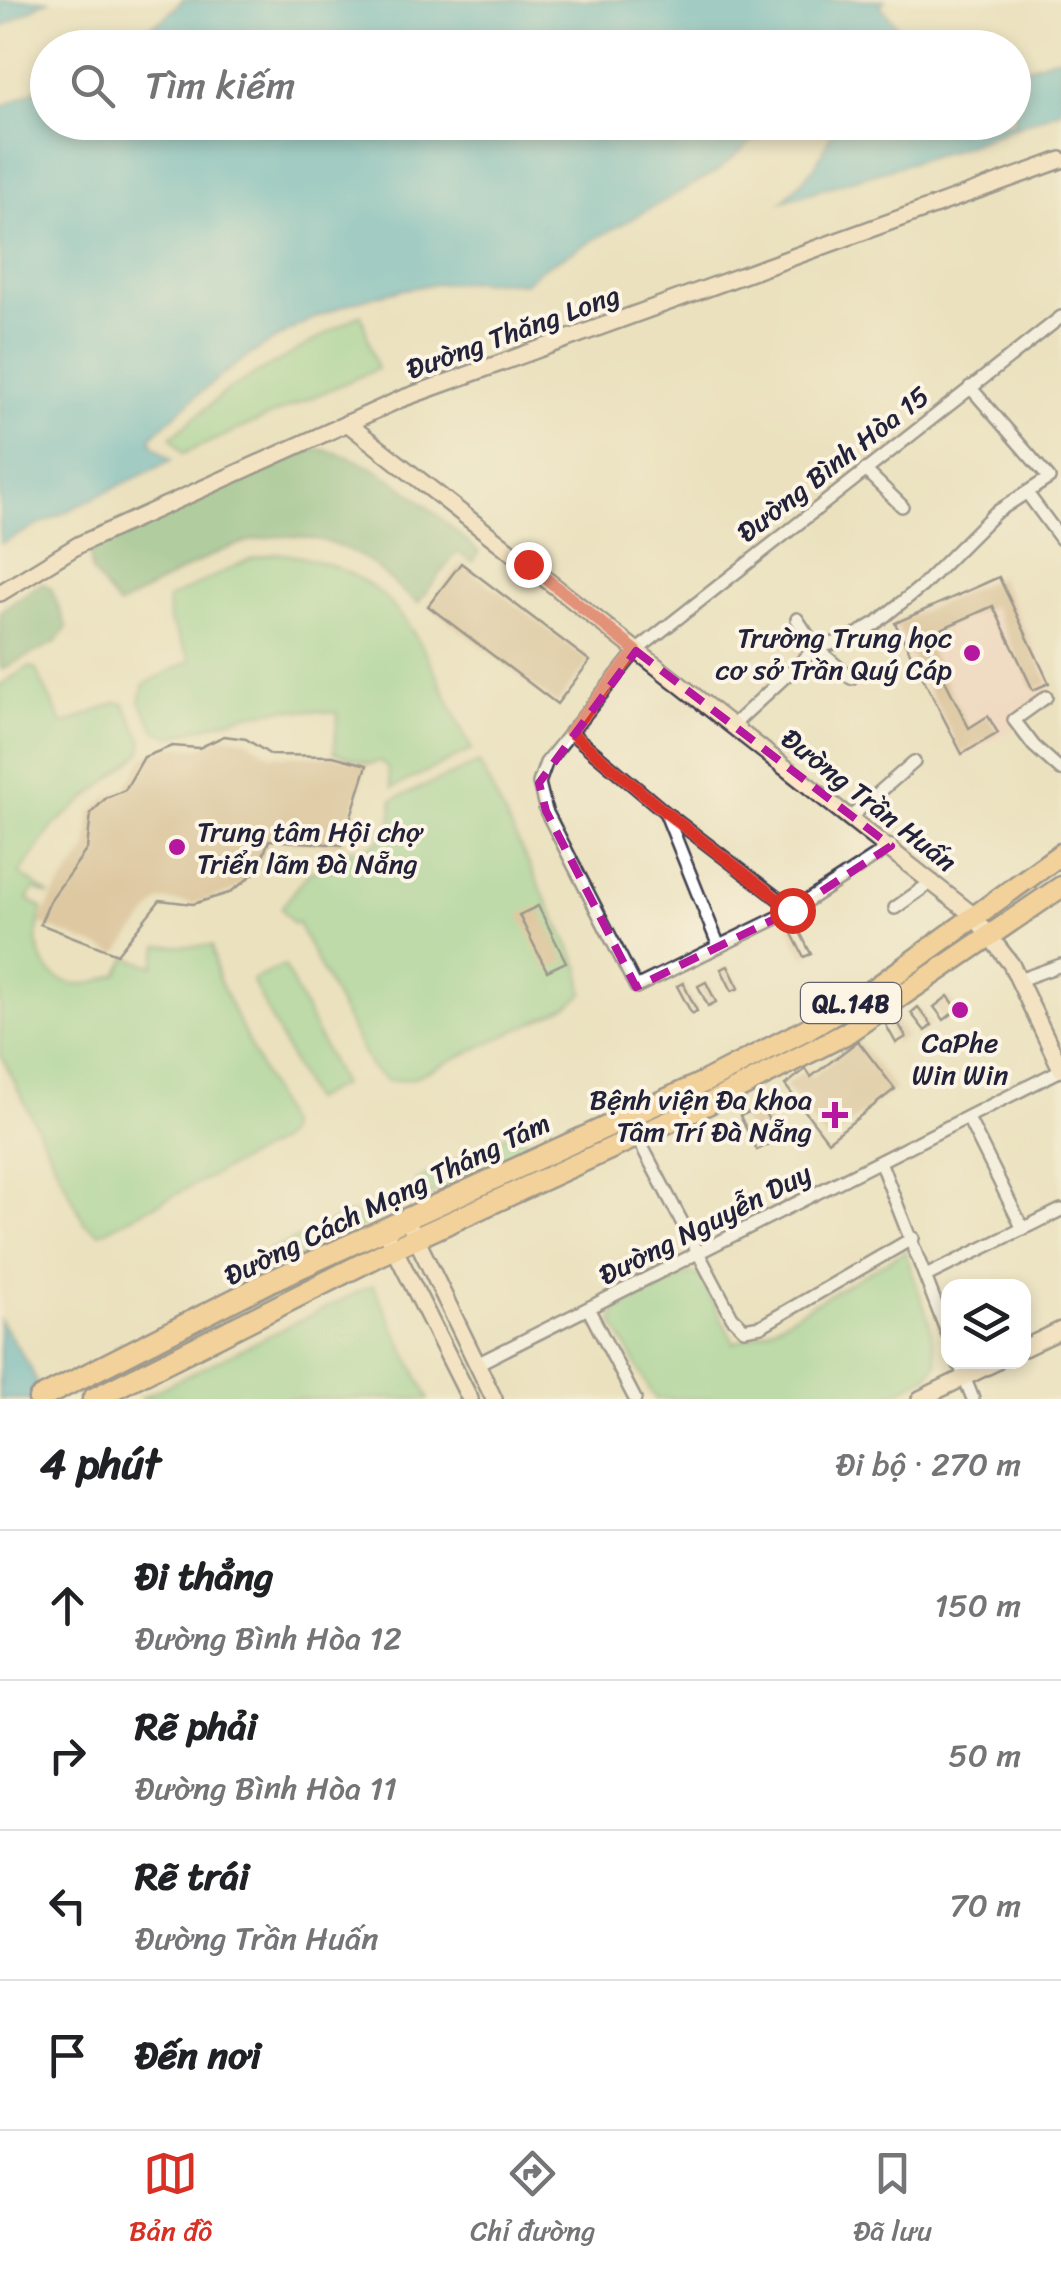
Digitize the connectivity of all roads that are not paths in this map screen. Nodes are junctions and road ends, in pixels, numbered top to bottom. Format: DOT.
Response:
graph roads {
  1 [pos="1061,160"];
  2 [pos="1061,317"];
  3 [pos="970,387"];
  4 [pos="347,423"];
  5 [pos="865,470"];
  6 [pos="1028,493"];
  7 [pos="902,506"];
  8 [pos="1061,539"];
  9 [pos="0,593"];
  10 [pos="797,620"];
  11 [pos="816,648"];
  12 [pos="636,651"];
  13 [pos="851,678"];
  14 [pos="1046,697"];
  15 [pos="733,725"];
  16 [pos="570,732"];
  17 [pos="914,762"];
  18 [pos="1061,770"];
  19 [pos="665,812"];
  20 [pos="852,816"];
  21 [pos="891,846"];
  22 [pos="1061,854"];
  23 [pos="932,881"];
  24 [pos="1061,887"];
  25 [pos="894,908"];
  26 [pos="792,910"];
  27 [pos="973,915"];
  28 [pos="991,935"];
  29 [pos="718,944"];
  30 [pos="1061,965"];
  31 [pos="1019,980"];
  32 [pos="1061,1070"];
  33 [pos="968,1118"];
  34 [pos="636,1136"];
  35 [pos="881,1164"];
  36 [pos="1061,1210"];
  37 [pos="406,1217"];
  38 [pos="384,1227"];
  39 [pos="1023,1230"];
  40 [pos="416,1237"];
  41 [pos="913,1238"];
  42 [pos="394,1248"];
  43 [pos="701,1255"];
  44 [pos="928,1275"];
  45 [pos="589,1310"];
  46 [pos="941,1314"];
  47 [pos="1061,1330"];
  48 [pos="1031,1345"];
  49 [pos="477,1364"];
  50 [pos="961,1370"];
  51 [pos="42,1398"];
  52 [pos="93,1399"];
  53 [pos="470,1399"];
  54 [pos="494,1399"];
  55 [pos="635,1399"];
  56 [pos="920,1399"];
  57 [pos="973,1399"];
  1 -- 4 [label="street, Đường Thăng Long"];
  2 -- 3 [label="street, Đường Bình Hòa 15"];
  3 -- 5 [label="street, Đường Bình Hòa 15"];
  3 -- 6 [label="street"];
  4 -- 9 [label="street, Đường Thăng Long"];
  4 -- 12 [label="street, Đường Trần Huấn"];
  5 -- 7 [label="street"];
  5 -- 12 [label="street, Đường Bình Hòa 15"];
  6 -- 8 [label="street"];
  6 -- 11 [label="street"];
  10 -- 11 [label="street"];
  11 -- 13 [label="street"];
  11 -- 15 [label="street"];
  12 -- 15 [label="street, Đường Trần Huấn"];
  12 -- 16 [label="street, Đường Bình Hòa 15"];
  14 -- 18 [label="street"];
  15 -- 20 [label="street, Đường Trần Huấn"];
  16 -- 19 [label="street"];
  16 -- 29 [label="street, Đường Bình Hòa 15"];
  17 -- 20 [label="street"];
  19 -- 26 [label="street"];
  19 -- 29 [label="street"];
  20 -- 21 [label="street, Đường Trần Huấn"];
  21 -- 23 [label="street, Đường Trần Huấn"];
  21 -- 26 [label="street"];
  22 -- 27 [label="highway, Đường Cách Mạng Tháng Tám / QL.14B"];
  23 -- 25 [label="street"];
  23 -- 27 [label="street, Đường Trần Huấn"];
  24 -- 28 [label="highway, Đường Cách Mạng Tháng Tám / QL.14B"];
  26 -- 29 [label="street"];
  27 -- 28 [label="street, Đường Trần Huấn"];
  27 -- 37 [label="highway, Đường Cách Mạng Tháng Tám / QL.14B"];
  28 -- 31 [label="street, Đường Trần Huấn"];
  28 -- 34 [label="highway, Đường Cách Mạng Tháng Tám / QL.14B"];
  30 -- 31 [label="street"];
  31 -- 32 [label="street, Đường Trần Huấn"];
  32 -- 33 [label="street, Đường Nguyễn Duy"];
  33 -- 35 [label="street, Đường Nguyễn Duy"];
  33 -- 39 [label="street"];
  34 -- 40 [label="highway, Đường Cách Mạng Tháng Tám / QL.14B"];
  34 -- 43 [label="street"];
  35 -- 41 [label="street"];
  35 -- 43 [label="street, Đường Nguyễn Duy"];
  36 -- 39 [label="street"];
  37 -- 38 [label="highway, Đường Cách Mạng Tháng Tám / QL.14B"];
  37 -- 40 [label="street"];
  38 -- 42 [label="street"];
  38 -- 51 [label="highway, Đường Cách Mạng Tháng Tám / QL.14B"];
  39 -- 44 [label="street"];
  40 -- 42 [label="highway, Đường Cách Mạng Tháng Tám / QL.14B"];
  40 -- 49 [label="street"];
  41 -- 43 [label="street"];
  41 -- 44 [label="street"];
  42 -- 52 [label="highway, Đường Cách Mạng Tháng Tám / QL.14B"];
  42 -- 53 [label="street"];
  43 -- 45 [label="street, Đường Nguyễn Duy"];
  44 -- 46 [label="street"];
  45 -- 49 [label="street, Đường Nguyễn Duy"];
  45 -- 55 [label="street"];
  47 -- 48 [label="street"];
  49 -- 54 [label="street"];
  50 -- 56 [label="street"];
  50 -- 57 [label="street"];
}
